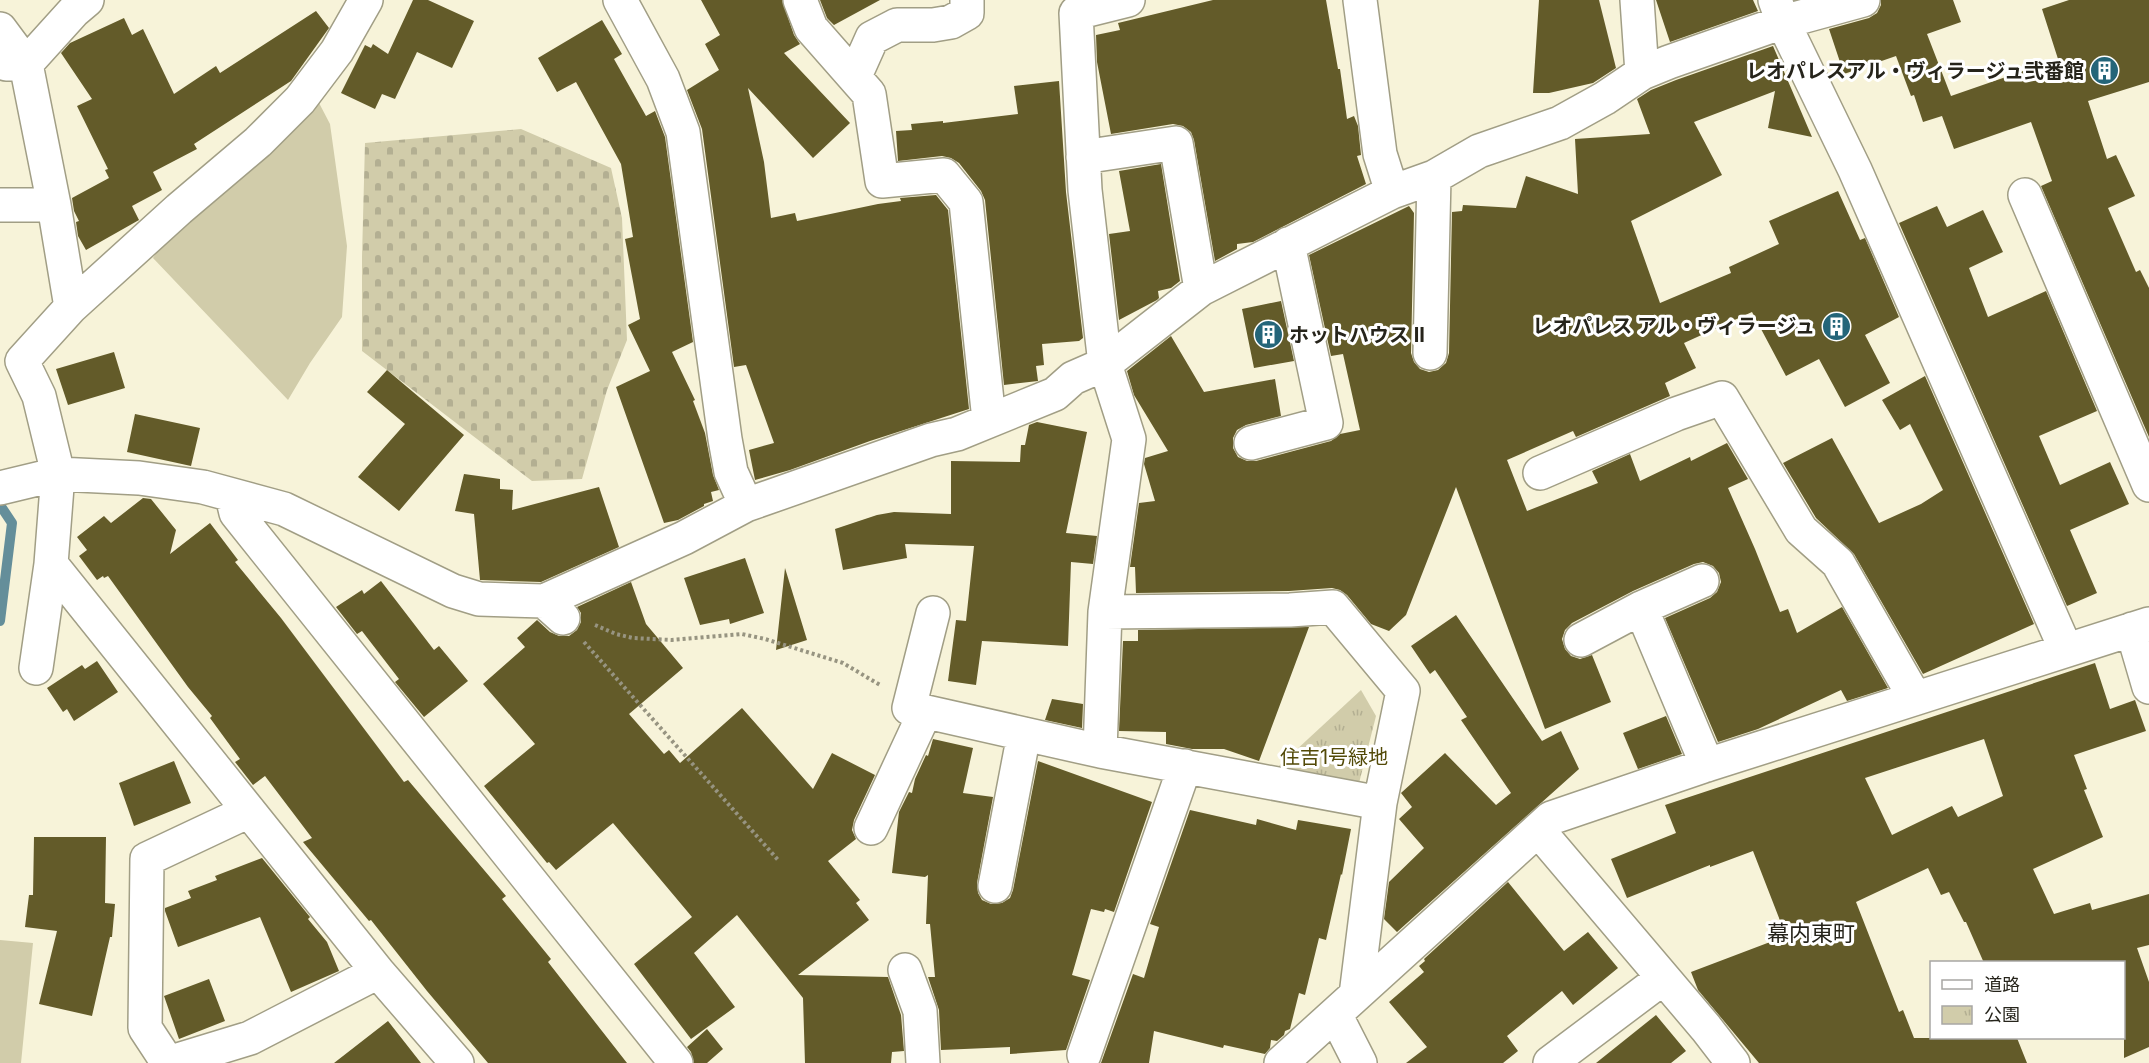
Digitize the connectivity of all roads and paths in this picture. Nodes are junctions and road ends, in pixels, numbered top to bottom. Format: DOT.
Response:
graph roads {
  1 [pos="87,0"];
  2 [pos="366,0"];
  3 [pos="620,0"];
  4 [pos="801,0"];
  5 [pos="967,0"];
  6 [pos="1128,0"];
  7 [pos="1360,0"];
  8 [pos="1637,0"];
  9 [pos="1863,0"];
  10 [pos="1779,11"];
  11 [pos="0,29"];
  12 [pos="13,64"];
  13 [pos="1642,73"];
  14 [pos="855,76"];
  15 [pos="1083,157"];
  16 [pos="1434,177"];
  17 [pos="1392,192"];
  18 [pos="2025,195"];
  19 [pos="0,205"];
  20 [pos="54,205"];
  21 [pos="1288,244"];
  22 [pos="1201,289"];
  23 [pos="71,307"];
  24 [pos="1430,353"];
  25 [pos="11,361"];
  26 [pos="1105,364"];
  27 [pos="988,420"];
  28 [pos="1251,443"];
  29 [pos="1540,473"];
  30 [pos="58,474"];
  31 [pos="2149,485"];
  32 [pos="7,486"];
  33 [pos="232,496"];
  34 [pos="746,505"];
  35 [pos="51,564"];
  36 [pos="1702,581"];
  37 [pos="1641,608"];
  38 [pos="556,612"];
  39 [pos="1105,612"];
  40 [pos="933,613"];
  41 [pos="2141,627"];
  42 [pos="1581,640"];
  43 [pos="2066,650"];
  44 [pos="36,668"];
  45 [pos="2149,687"];
  46 [pos="1915,698"];
  47 [pos="917,710"];
  48 [pos="1024,734"];
  49 [pos="1100,751"];
  50 [pos="1707,765"];
  51 [pos="1185,766"];
  52 [pos="1380,803"];
  53 [pos="249,811"];
  54 [pos="871,828"];
  55 [pos="1538,830"];
  56 [pos="779,861"];
  57 [pos="995,886"];
  58 [pos="905,970"];
  59 [pos="378,972"];
  60 [pos="1663,978"];
  61 [pos="1346,1005"];
  62 [pos="255,1051"];
  63 [pos="1084,1056"];
  64 [pos="457,1063"];
  65 [pos="676,1063"];
  66 [pos="923,1063"];
  67 [pos="1281,1063"];
  68 [pos="1360,1063"];
  69 [pos="1550,1063"];
  70 [pos="1732,1063"];
  1 -- 12 [label="street"];
  2 -- 23 [label="street"];
  3 -- 34 [label="street"];
  4 -- 14 [label="street"];
  5 -- 14 [label="street"];
  6 -- 15 [label="street"];
  7 -- 17 [label="street"];
  8 -- 13 [label="street"];
  9 -- 10 [label="street"];
  10 -- 13 [label="street"];
  10 -- 43 [label="street"];
  11 -- 12 [label="street"];
  12 -- 20 [label="street"];
  13 -- 16 [label="street"];
  14 -- 27 [label="street"];
  15 -- 22 [label="street"];
  15 -- 26 [label="street"];
  16 -- 17 [label="street"];
  16 -- 24 [label="street"];
  17 -- 21 [label="street"];
  18 -- 31 [label="street"];
  19 -- 20 [label="street"];
  20 -- 23 [label="street"];
  21 -- 22 [label="street"];
  21 -- 28 [label="street"];
  22 -- 26 [label="street"];
  23 -- 25 [label="street"];
  25 -- 30 [label="street"];
  26 -- 27 [label="street"];
  26 -- 39 [label="street"];
  27 -- 34 [label="street"];
  29 -- 46 [label="street"];
  30 -- 32 [label="street"];
  30 -- 33 [label="street"];
  30 -- 35 [label="street"];
  33 -- 38 [label="street"];
  33 -- 65 [label="street"];
  34 -- 38 [label="street"];
  35 -- 44 [label="street"];
  35 -- 53 [label="street"];
  36 -- 37 [label="street"];
  37 -- 42 [label="street"];
  37 -- 50 [label="street"];
  38 -- 47 [label="path"];
  38 -- 56 [label="path"];
  39 -- 49 [label="street"];
  39 -- 52 [label="street"];
  40 -- 47 [label="street"];
  41 -- 43 [label="street"];
  41 -- 45 [label="street"];
  43 -- 46 [label="street"];
  46 -- 50 [label="street"];
  47 -- 48 [label="street"];
  47 -- 54 [label="street"];
  48 -- 49 [label="street"];
  48 -- 57 [label="street"];
  49 -- 51 [label="street"];
  50 -- 55 [label="street"];
  51 -- 52 [label="street"];
  51 -- 63 [label="street"];
  52 -- 61 [label="street"];
  53 -- 59 [label="street"];
  53 -- 62 [label="street"];
  55 -- 60 [label="street"];
  55 -- 61 [label="street"];
  58 -- 66 [label="street"];
  59 -- 62 [label="street"];
  59 -- 64 [label="street"];
  60 -- 69 [label="street"];
  60 -- 70 [label="street"];
  61 -- 67 [label="street"];
  61 -- 68 [label="street"];
}
